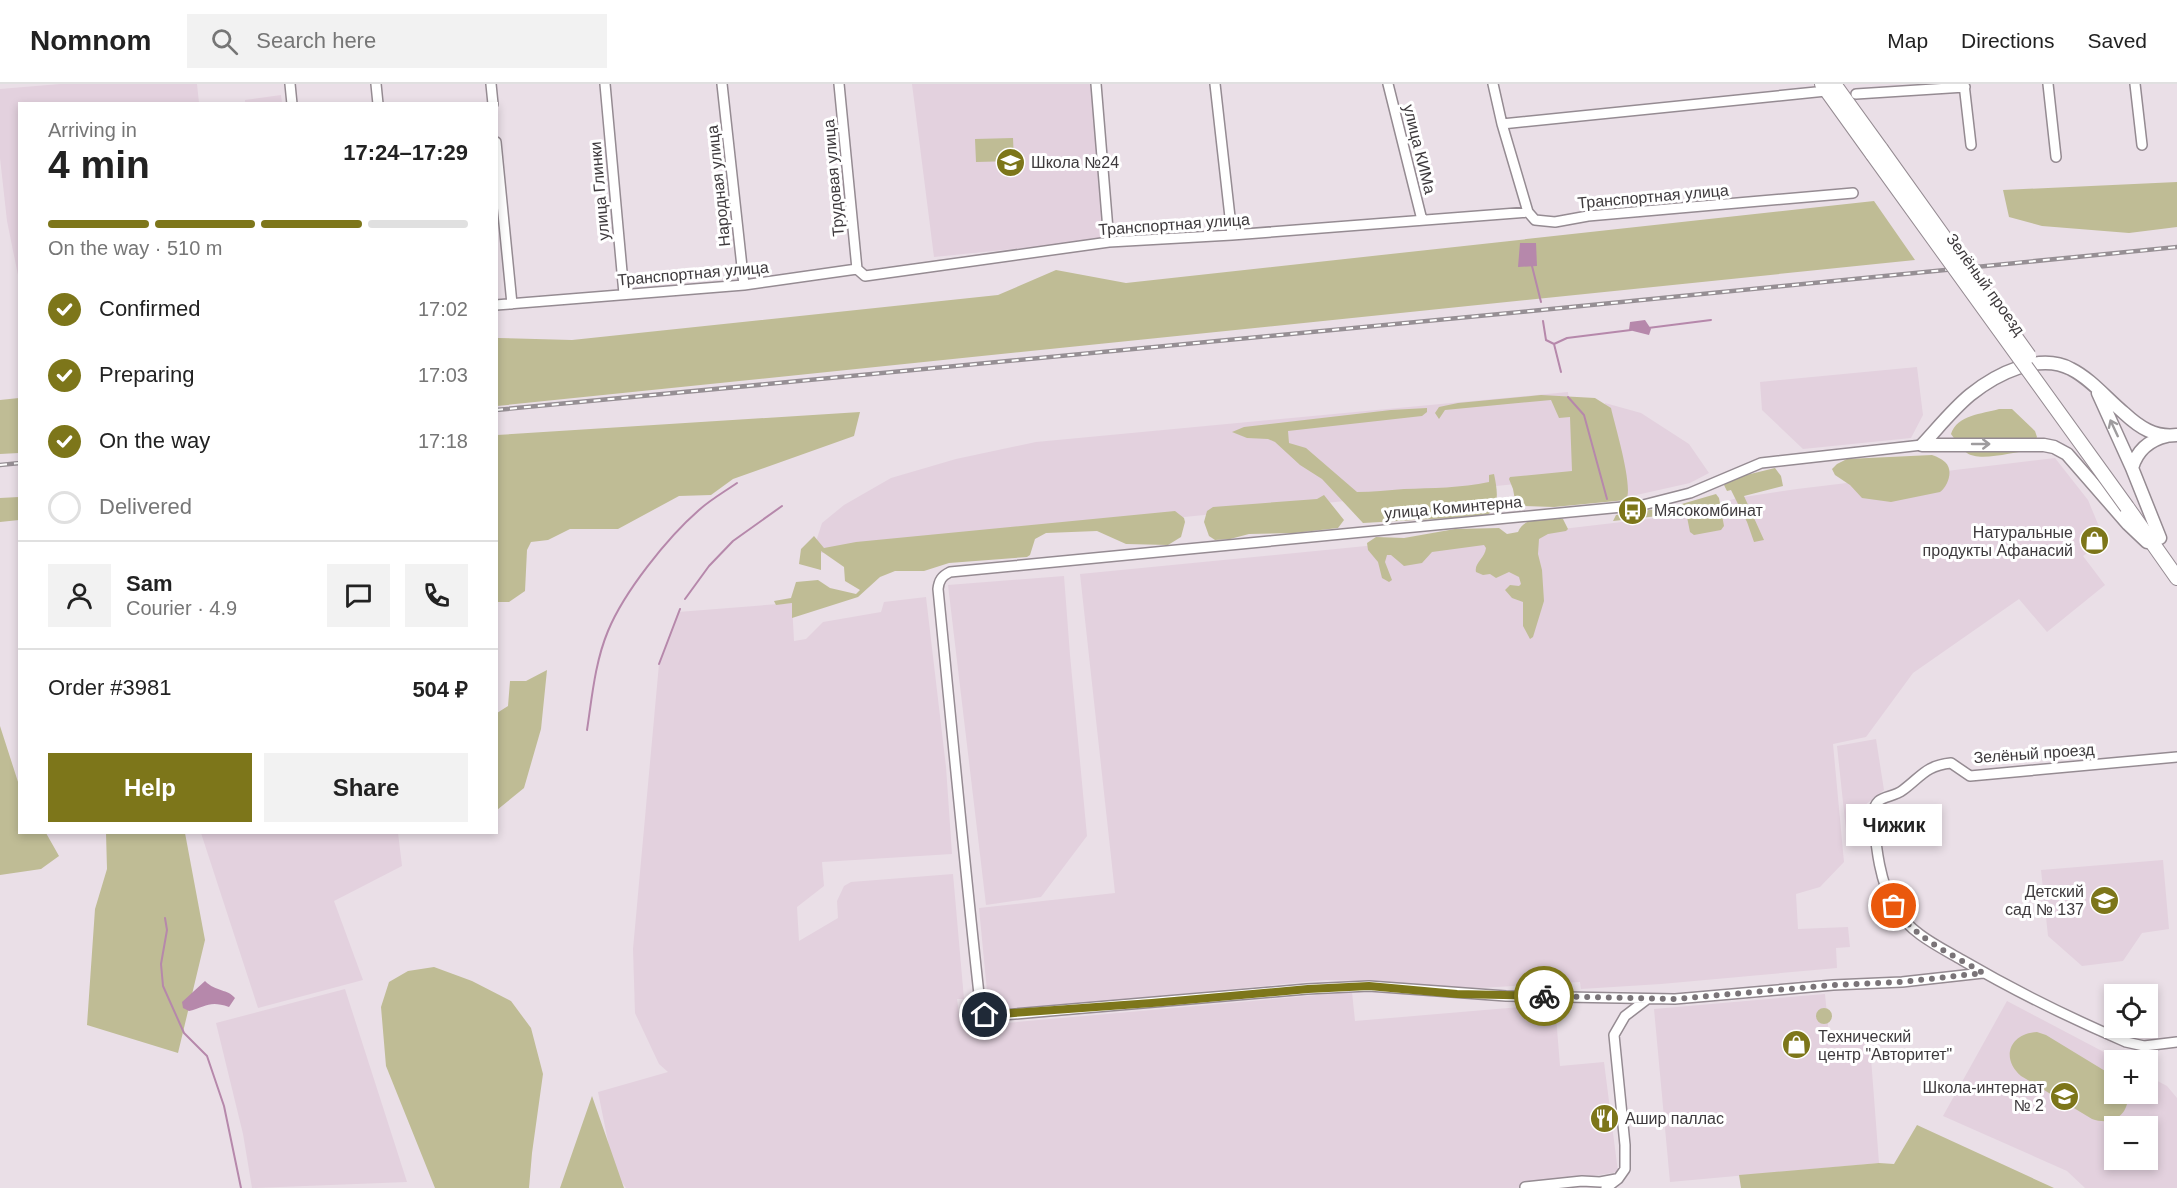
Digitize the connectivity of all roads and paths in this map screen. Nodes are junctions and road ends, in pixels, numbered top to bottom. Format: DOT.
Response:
graph roads {
  1 [pos="290,84"];
  2 [pos="376,84"];
  3 [pos="491,84"];
  4 [pos="604,84"];
  5 [pos="722,84"];
  6 [pos="839,84"];
  7 [pos="1096,84"];
  8 [pos="1215,84"];
  9 [pos="1389,84"];
  10 [pos="1493,84"];
  11 [pos="2048,84"];
  12 [pos="2135,84"];
  13 [pos="1827,86"];
  14 [pos="1965,86"];
  15 [pos="1856,94"];
  16 [pos="292,102"];
  17 [pos="378,102"];
  18 [pos="493,102"];
  19 [pos="1502,124"];
  20 [pos="1971,145"];
  21 [pos="2142,145"];
  22 [pos="2056,157"];
  23 [pos="498,162"];
  24 [pos="1853,193"];
  25 [pos="1528,212"];
  26 [pos="1422,220"];
  27 [pos="1232,235"];
  28 [pos="1109,242"];
  29 [pos="856,269"];
  30 [pos="744,285"];
  31 [pos="624,294"];
  32 [pos="512,304"];
  33 [pos="498,305"];
  34 [pos="2096,389"];
  35 [pos="1950,416"];
  36 [pos="2174,436"];
  37 [pos="1955,444"];
  38 [pos="1922,445"];
  39 [pos="2132,468"];
  40 [pos="2157,542"];
  41 [pos="2177,563"];
  42 [pos="2177,578"];
  43 [pos="2177,757"];
  44 [pos="1983,973"];
  45 [pos="1646,1000"];
  46 [pos="2177,1042"];
  47 [pos="1618,1179"];
  48 [pos="1525,1187"];
  49 [pos="1606,1188"];
  1 -- 16 [label="street"];
  2 -- 17 [label="street"];
  3 -- 18 [label="street"];
  4 -- 31 [label="street, улица Глинки"];
  5 -- 30 [label="street, Народная улица"];
  6 -- 29 [label="street, Трудовая улица"];
  7 -- 28 [label="street"];
  8 -- 27 [label="street"];
  9 -- 26 [label="street, улица КИМа"];
  10 -- 19 [label="street"];
  11 -- 22 [label="street"];
  12 -- 21 [label="street"];
  13 -- 19 [label="street"];
  13 -- 40 [label="main road, Зелёный проезд, bridge"];
  14 -- 15 [label="street"];
  14 -- 20 [label="street"];
  19 -- 25 [label="street"];
  23 -- 32 [label="street"];
  24 -- 25 [label="street, Транспортная улица"];
  25 -- 26 [label="street, Транспортная улица"];
  26 -- 27 [label="street, Транспортная улица"];
  27 -- 28 [label="street, Транспортная улица"];
  28 -- 29 [label="street, Транспортная улица"];
  29 -- 30 [label="street, Транспортная улица"];
  30 -- 31 [label="street, Транспортная улица"];
  31 -- 32 [label="street, Транспортная улица"];
  32 -- 33 [label="street, Транспортная улица"];
  34 -- 35 [label="street"];
  34 -- 36 [label="street"];
  39 -- 34 [label="street, one-way"];
  35 -- 37 [label="street"];
  35 -- 38 [label="street"];
  36 -- 39 [label="street"];
  37 -- 38 [label="street"];
  37 -- 40 [label="street, one-way"];
  38 -- 45 [label="street, улица Коминтерна"];
  39 -- 40 [label="street"];
  40 -- 41 [label="main road, Зелёный проезд"];
  40 -- 42 [label="main road, Зелёный проезд"];
  43 -- 44 [label="street, Зелёный проезд"];
  44 -- 45 [label="street"];
  44 -- 46 [label="street, Зелёный проезд"];
  45 -- 47 [label="street"];
  47 -- 48 [label="street"];
  47 -- 49 [label="street"];
}
